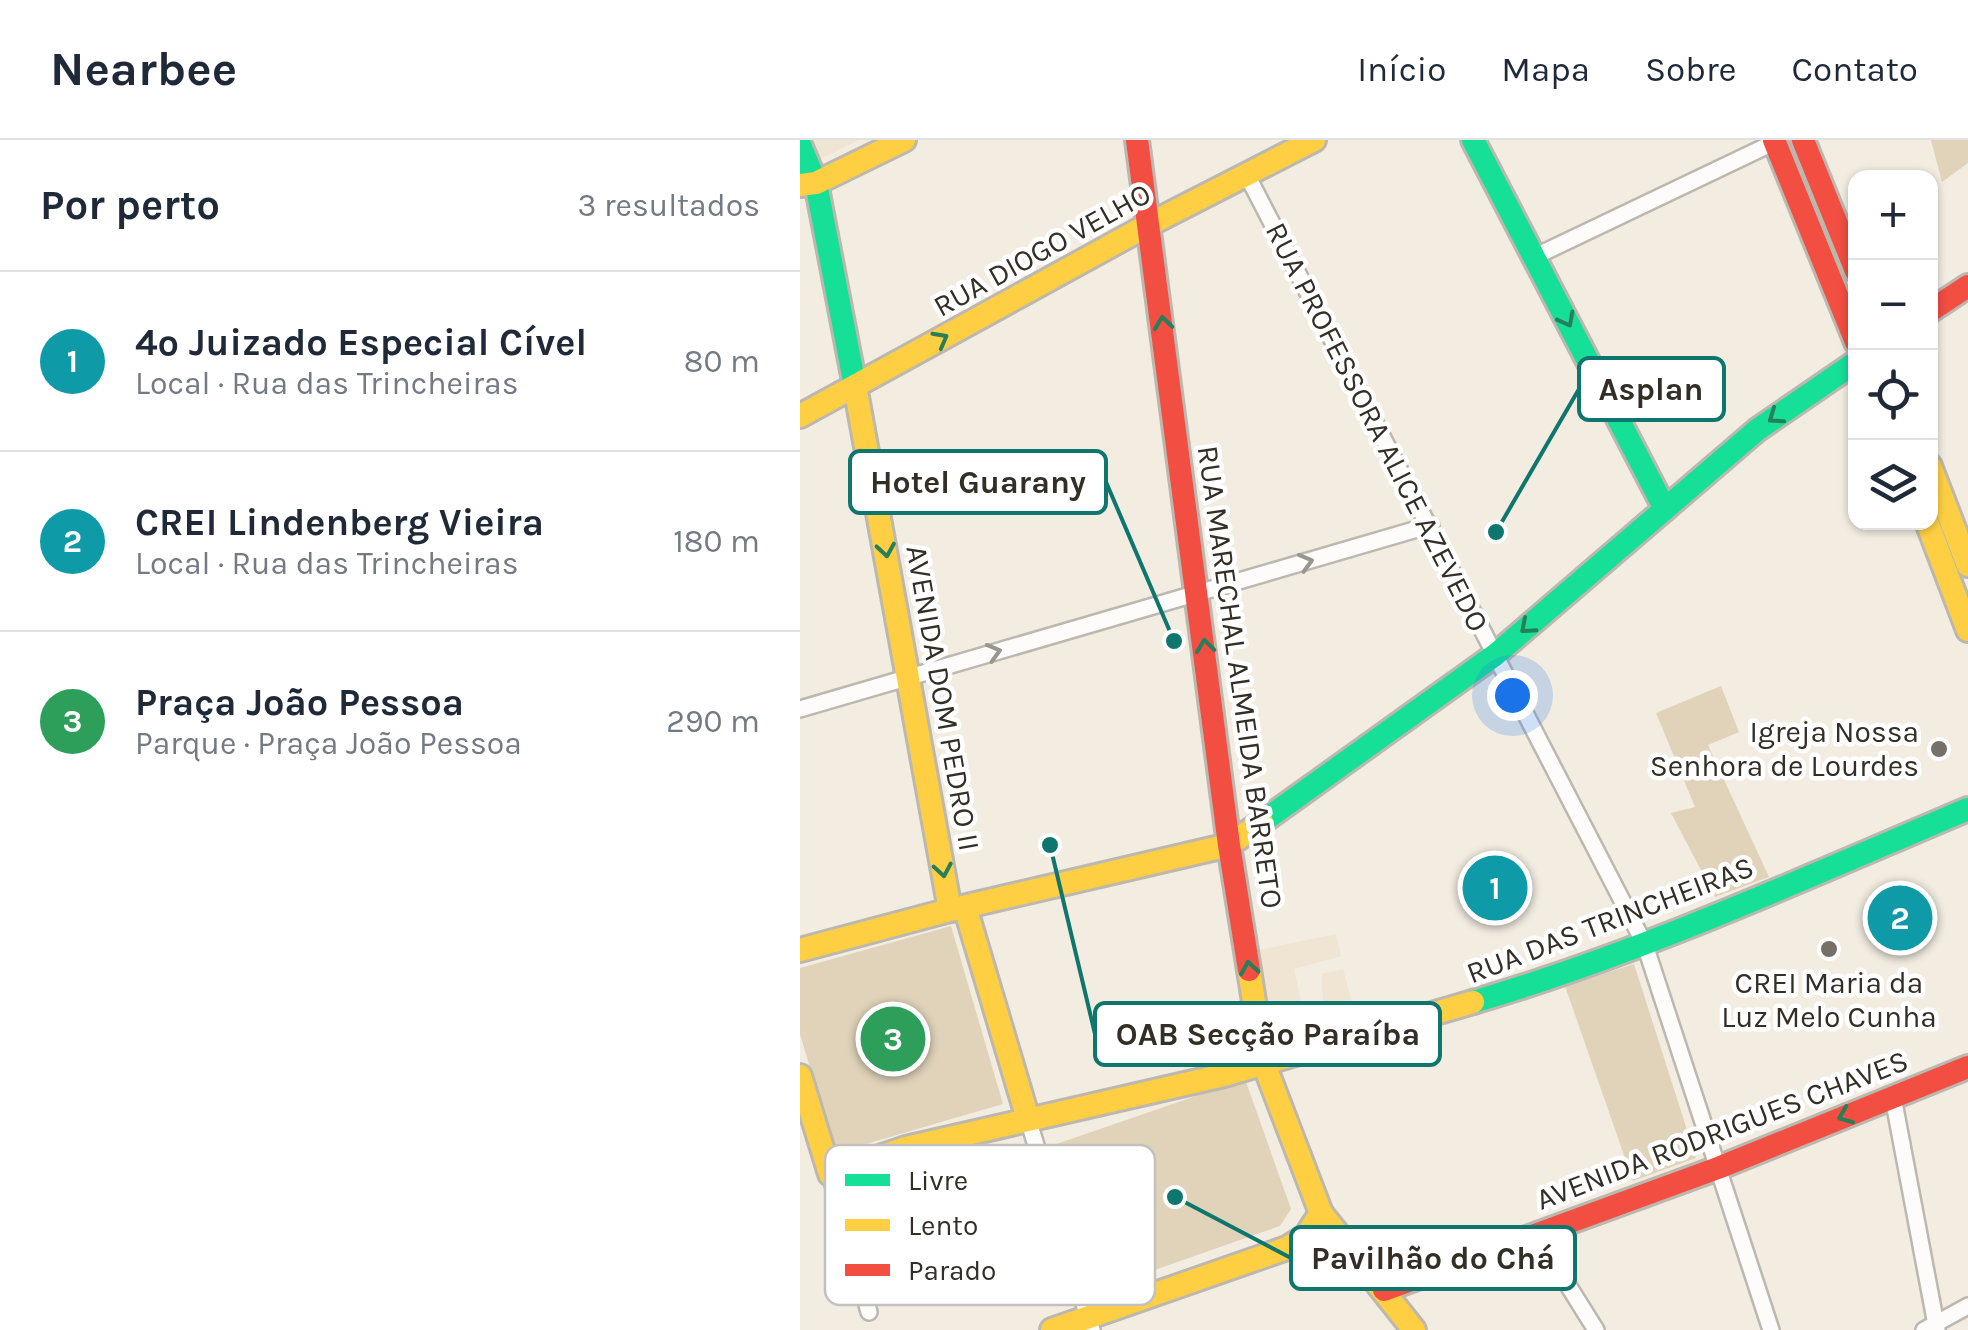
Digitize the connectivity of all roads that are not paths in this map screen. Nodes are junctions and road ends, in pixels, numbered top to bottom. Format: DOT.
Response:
graph roads {
  1 [pos="904,140"];
  2 [pos="1137,140"];
  3 [pos="1314,140"];
  4 [pos="1473,140"];
  5 [pos="1802,140"];
  6 [pos="1774,141"];
  7 [pos="800,145"];
  8 [pos="1248,175"];
  9 [pos="808,184"];
  10 [pos="1150,224"];
  11 [pos="1534,257"];
  12 [pos="1851,260"];
  13 [pos="1968,286"];
  14 [pos="1938,306"];
  15 [pos="1848,322"];
  16 [pos="1848,367"];
  17 [pos="855,386"];
  18 [pos="800,416"];
  19 [pos="1938,487"];
  20 [pos="1665,508"];
  21 [pos="1430,525"];
  22 [pos="1930,530"];
  23 [pos="1968,565"];
  24 [pos="1198,593"];
  25 [pos="1968,630"];
  26 [pos="1495,655"];
  27 [pos="907,677"];
  28 [pos="800,710"];
  29 [pos="1968,810"];
  30 [pos="1229,844"];
  31 [pos="958,908"];
  32 [pos="1644,945"];
  33 [pos="800,950"];
  34 [pos="1264,1064"];
  35 [pos="1968,1067"];
  36 [pos="800,1076"];
  37 [pos="1893,1097"];
  38 [pos="1028,1118"];
  39 [pos="918,1145"];
  40 [pos="1036,1145"];
  41 [pos="825,1158"];
  42 [pos="1718,1168"];
  43 [pos="1322,1213"];
  44 [pos="1536,1234"];
  45 [pos="1384,1290"];
  46 [pos="1155,1299"];
  47 [pos="867,1305"];
  48 [pos="1138,1305"];
  49 [pos="1968,1306"];
  50 [pos="869,1312"];
  51 [pos="1089,1324"];
  52 [pos="1932,1327"];
  53 [pos="1052,1330"];
  54 [pos="1414,1330"];
  55 [pos="1596,1330"];
  56 [pos="1772,1330"];
  1 -- 9 [label="main road"];
  2 -- 10 [label="main road, RUA MARECHAL ALMEIDA BARRETO"];
  3 -- 8 [label="main road, RUA DIOGO VELHO"];
  4 -- 11 [label="main road"];
  5 -- 12 [label="main road"];
  6 -- 11 [label="street"];
  6 -- 15 [label="main road"];
  7 -- 9 [label="main road, AVENIDA DOM PEDRO II"];
  8 -- 10 [label="main road, RUA DIOGO VELHO"];
  8 -- 21 [label="street, RUA PROFESSORA ALICE AZEVEDO"];
  9 -- 17 [label="main road, AVENIDA DOM PEDRO II"];
  17 -- 10 [label="main road, RUA DIOGO VELHO, one-way"];
  24 -- 10 [label="main road, RUA MARECHAL ALMEIDA BARRETO, one-way"];
  11 -- 20 [label="main road, one-way"];
  13 -- 14 [label="main road"];
  16 -- 20 [label="main road, one-way"];
  17 -- 18 [label="main road, RUA DIOGO VELHO"];
  17 -- 27 [label="main road, AVENIDA DOM PEDRO II, one-way"];
  19 -- 23 [label="main road"];
  20 -- 26 [label="main road, one-way"];
  24 -- 21 [label="street, one-way"];
  21 -- 26 [label="street, RUA PROFESSORA ALICE AZEVEDO"];
  22 -- 25 [label="main road"];
  27 -- 24 [label="street, one-way"];
  30 -- 24 [label="main road, RUA MARECHAL ALMEIDA BARRETO, one-way"];
  26 -- 30 [label="main road"];
  26 -- 32 [label="street, RUA PROFESSORA ALICE AZEVEDO"];
  27 -- 28 [label="street"];
  27 -- 31 [label="main road, AVENIDA DOM PEDRO II, one-way"];
  29 -- 32 [label="main road, RUA DAS TRINCHEIRAS"];
  30 -- 31 [label="main road"];
  34 -- 30 [label="main road, RUA MARECHAL ALMEIDA BARRETO, one-way"];
  31 -- 33 [label="main road"];
  31 -- 38 [label="main road, AVENIDA DOM PEDRO II"];
  32 -- 34 [label="main road, RUA DAS TRINCHEIRAS"];
  32 -- 42 [label="street, RUA PROFESSORA ALICE AZEVEDO"];
  34 -- 38 [label="main road, RUA DAS TRINCHEIRAS"];
  34 -- 43 [label="main road, RUA MARECHAL ALMEIDA BARRETO"];
  35 -- 37 [label="main road, AVENIDA RODRIGUES CHAVES"];
  36 -- 41 [label="main road"];
  37 -- 42 [label="main road, AVENIDA RODRIGUES CHAVES, one-way"];
  37 -- 52 [label="street"];
  38 -- 39 [label="main road, RUA DAS TRINCHEIRAS"];
  38 -- 40 [label="street"];
  42 -- 44 [label="main road, AVENIDA RODRIGUES CHAVES"];
  42 -- 56 [label="street, RUA PROFESSORA ALICE AZEVEDO"];
  43 -- 45 [label="main road, RUA MARECHAL ALMEIDA BARRETO"];
  43 -- 46 [label="main road"];
  44 -- 45 [label="main road, AVENIDA RODRIGUES CHAVES"];
  44 -- 55 [label="street"];
  45 -- 54 [label="main road, RUA MARECHAL ALMEIDA BARRETO"];
  47 -- 50 [label="street"];
  48 -- 51 [label="main road"];
  49 -- 52 [label="street"];
  51 -- 53 [label="main road"];
}
